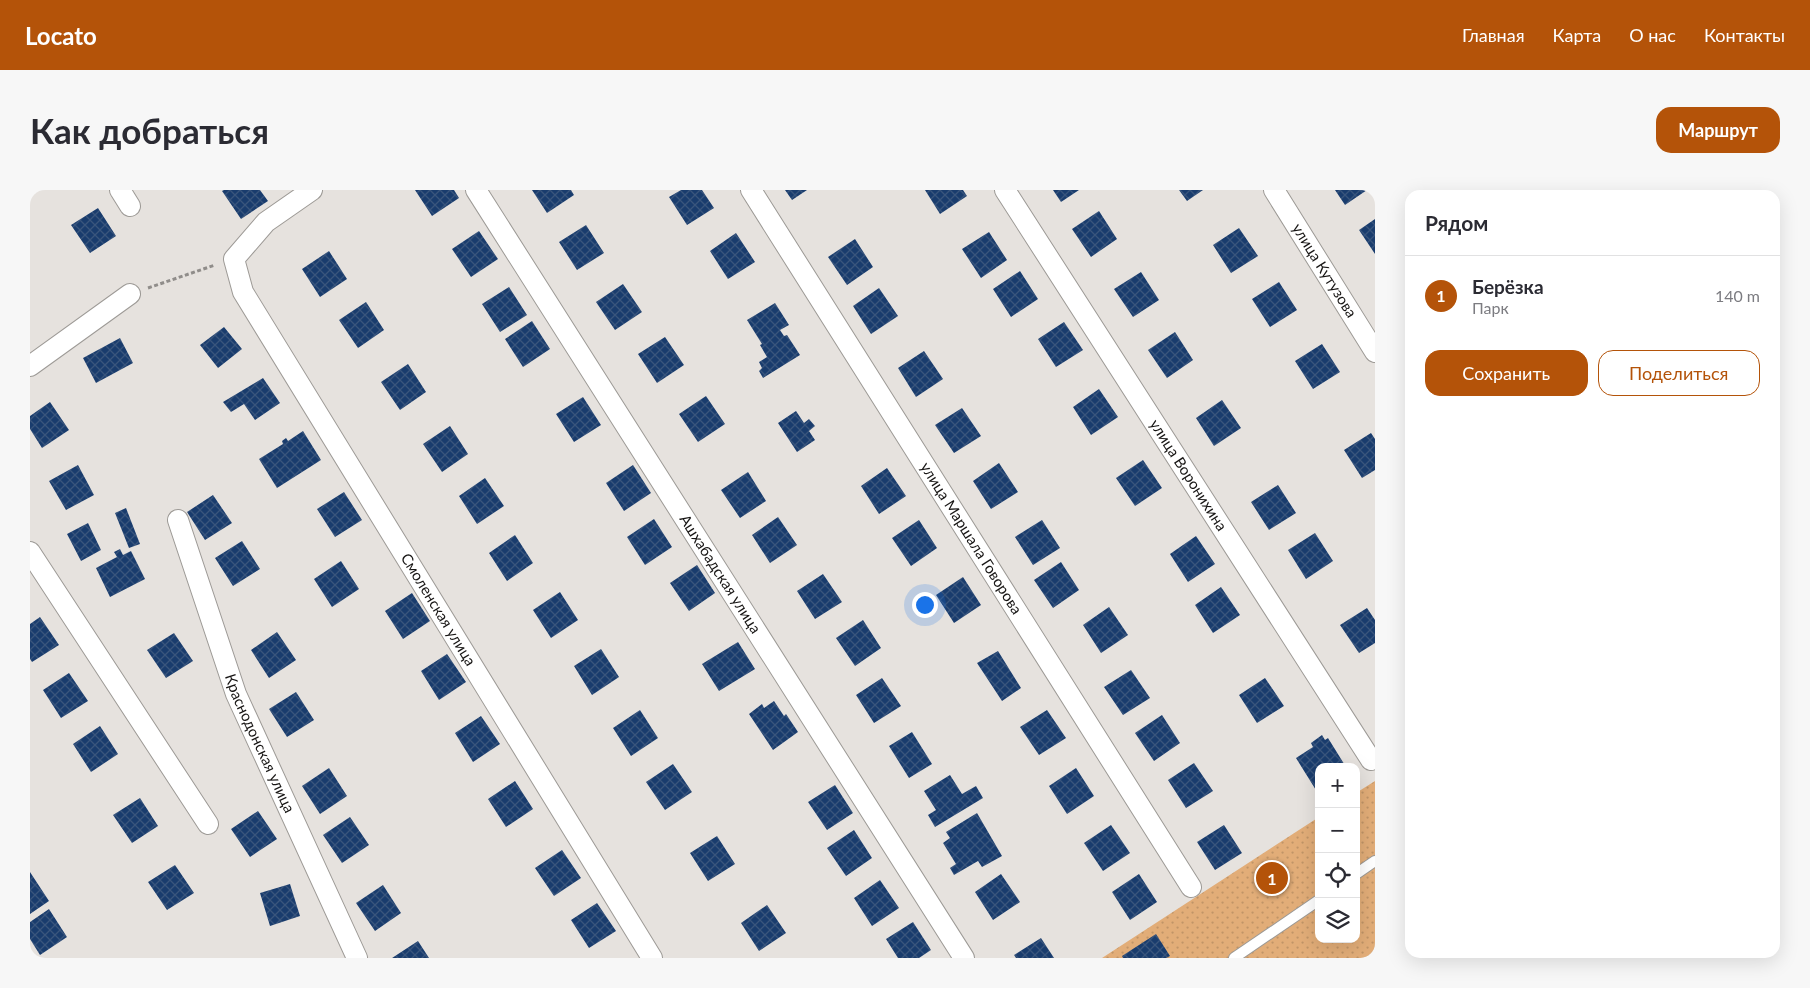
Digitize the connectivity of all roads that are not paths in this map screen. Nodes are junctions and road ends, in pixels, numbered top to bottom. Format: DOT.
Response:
graph roads {
  1 [pos="312,190"];
  2 [pos="476,190"];
  3 [pos="751,190"];
  4 [pos="1005,190"];
  5 [pos="1274,190"];
  6 [pos="130,294"];
  7 [pos="1375,352"];
  8 [pos="30,366"];
  9 [pos="178,520"];
  10 [pos="30,552"];
  11 [pos="1372,760"];
  12 [pos="208,824"];
  13 [pos="1375,861"];
  14 [pos="1360,871"];
  15 [pos="1191,887"];
  16 [pos="1315,903"];
  17 [pos="357,958"];
  18 [pos="652,958"];
  19 [pos="964,958"];
  20 [pos="1234,958"];
  1 -- 18 [label="street, Смоленская улица"];
  2 -- 19 [label="street, Ашхабадская улица"];
  3 -- 15 [label="street, улица Маршала Говорова"];
  4 -- 11 [label="street, улица Воронихина"];
  5 -- 7 [label="street, улица Кутузова"];
  6 -- 8 [label="street"];
  9 -- 17 [label="street, Краснодонская улица"];
  10 -- 12 [label="street"];
  13 -- 14 [label="lane"];
  16 -- 20 [label="lane"];
}
